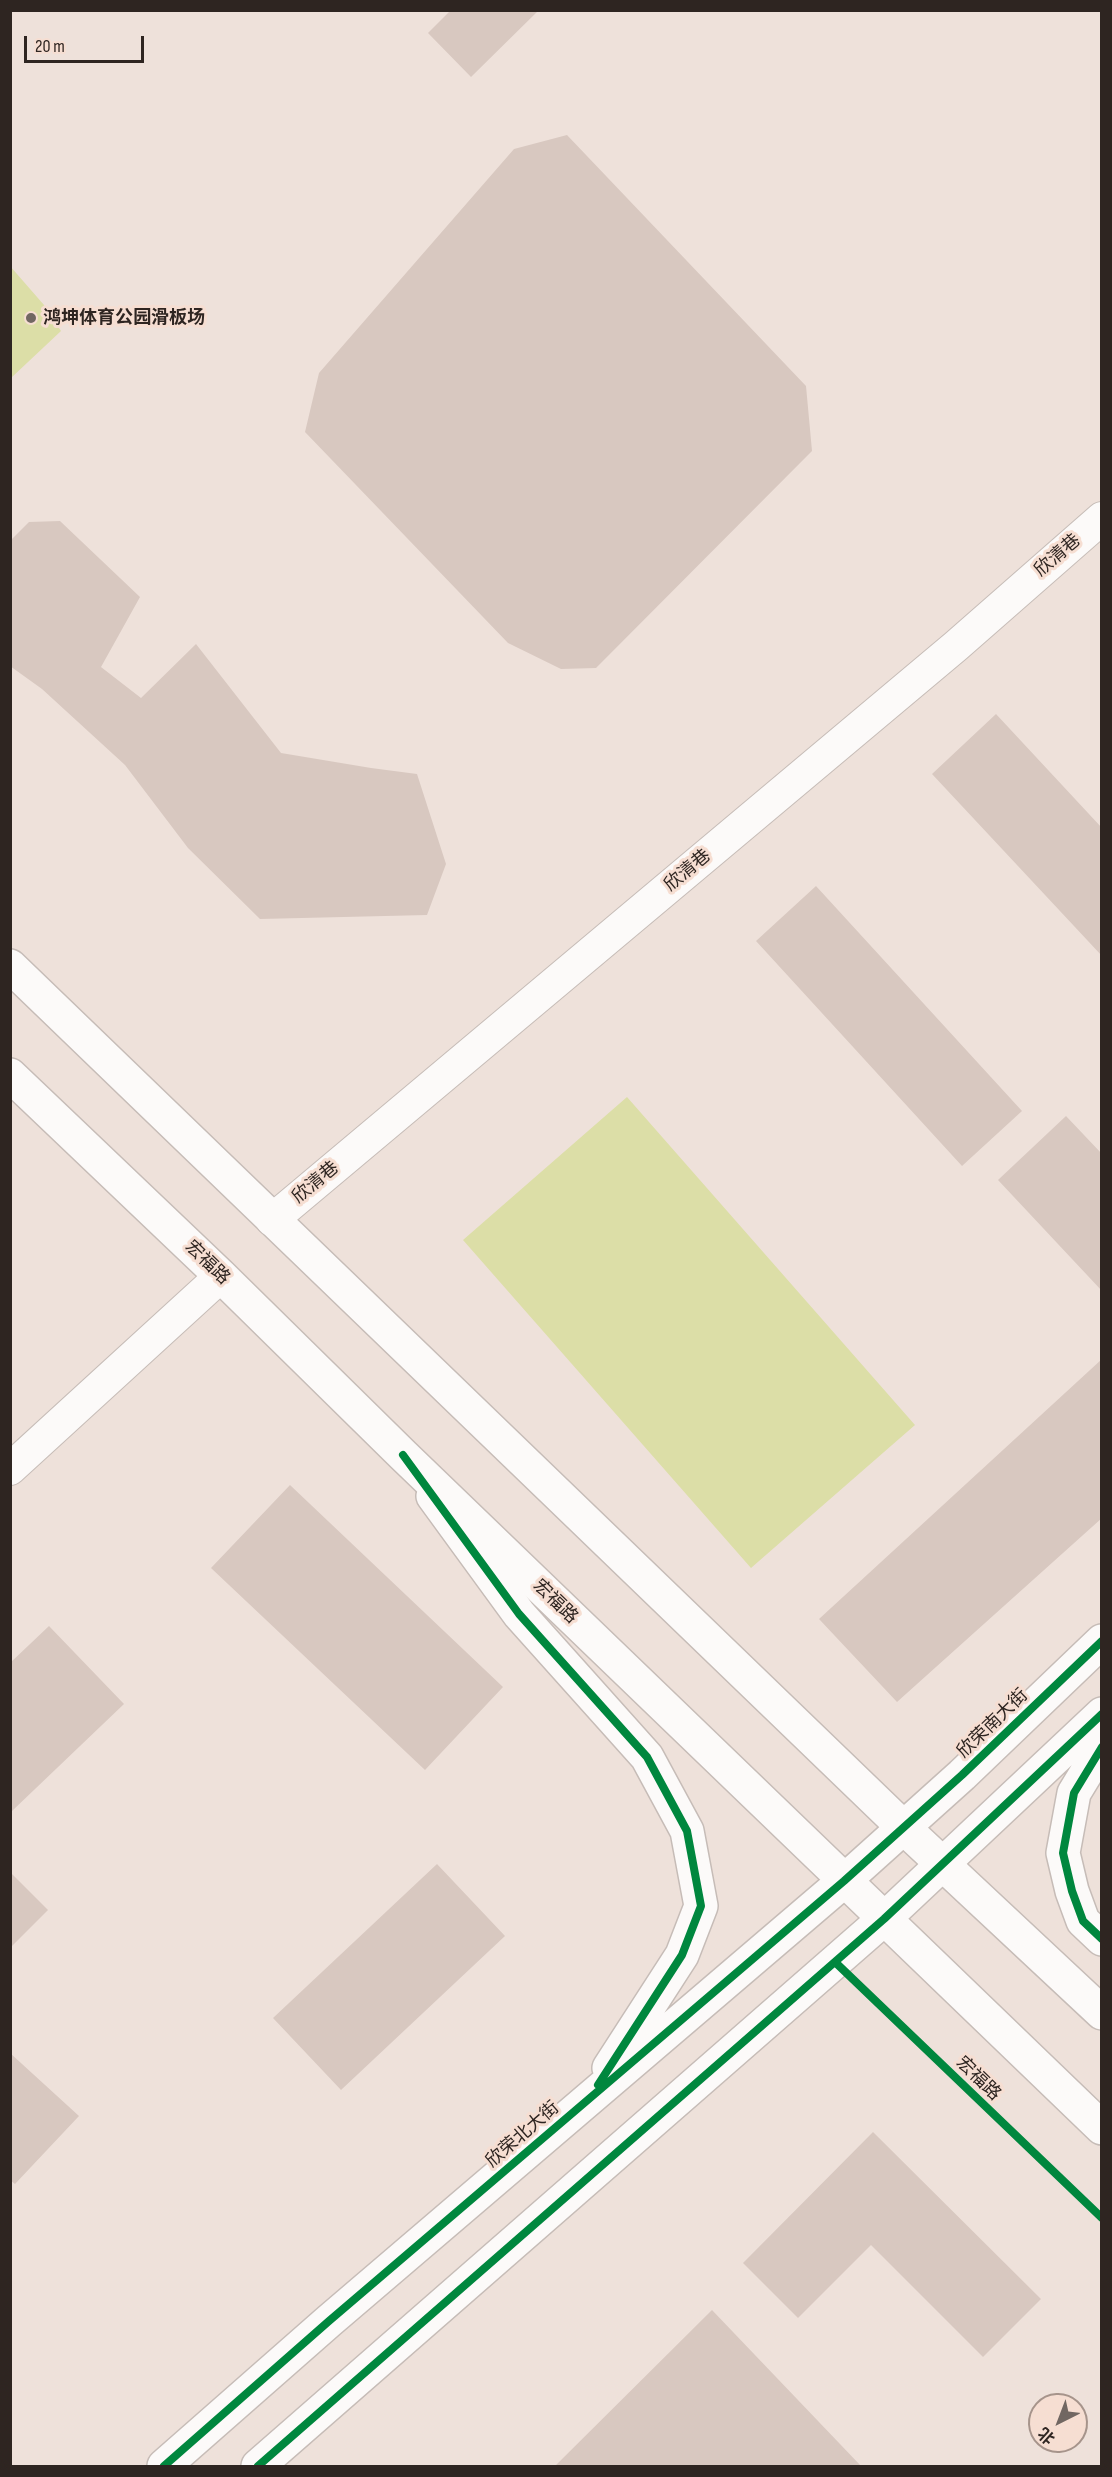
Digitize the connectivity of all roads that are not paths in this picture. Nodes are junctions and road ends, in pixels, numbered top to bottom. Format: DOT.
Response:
graph roads {
  1 [pos="1101,518"];
  2 [pos="10,966"];
  3 [pos="10,1075"];
  4 [pos="272,1220"];
  5 [pos="221,1276"];
  6 [pos="403,1455"];
  7 [pos="10,1469"];
  8 [pos="1101,1641"];
  9 [pos="1101,1714"];
  10 [pos="1101,1747"];
  11 [pos="903,1827"];
  12 [pos="942,1864"];
  13 [pos="844,1881"];
  14 [pos="884,1919"];
  15 [pos="1101,1939"];
  16 [pos="1101,2013"];
  17 [pos="589,2098"];
  18 [pos="1101,2128"];
  19 [pos="164,2466"];
  20 [pos="258,2466"];
  1 -- 4 [label="street, 欣清巷"];
  2 -- 4 [label="street"];
  3 -- 5 [label="street, 宏福路"];
  4 -- 11 [label="street"];
  5 -- 6 [label="street, 宏福路"];
  5 -- 7 [label="street"];
  6 -- 13 [label="street, 宏福路"];
  6 -- 17 [label="street"];
  8 -- 11 [label="street, 欣荣南大街"];
  9 -- 12 [label="street"];
  10 -- 15 [label="street"];
  11 -- 12 [label="street"];
  11 -- 13 [label="street, 欣荣北大街"];
  12 -- 14 [label="street"];
  12 -- 16 [label="street"];
  13 -- 14 [label="street, 宏福路"];
  13 -- 17 [label="street, 欣荣北大街"];
  14 -- 18 [label="street, 宏福路"];
  14 -- 20 [label="street"];
  17 -- 19 [label="street, 欣荣北大街"];
}
